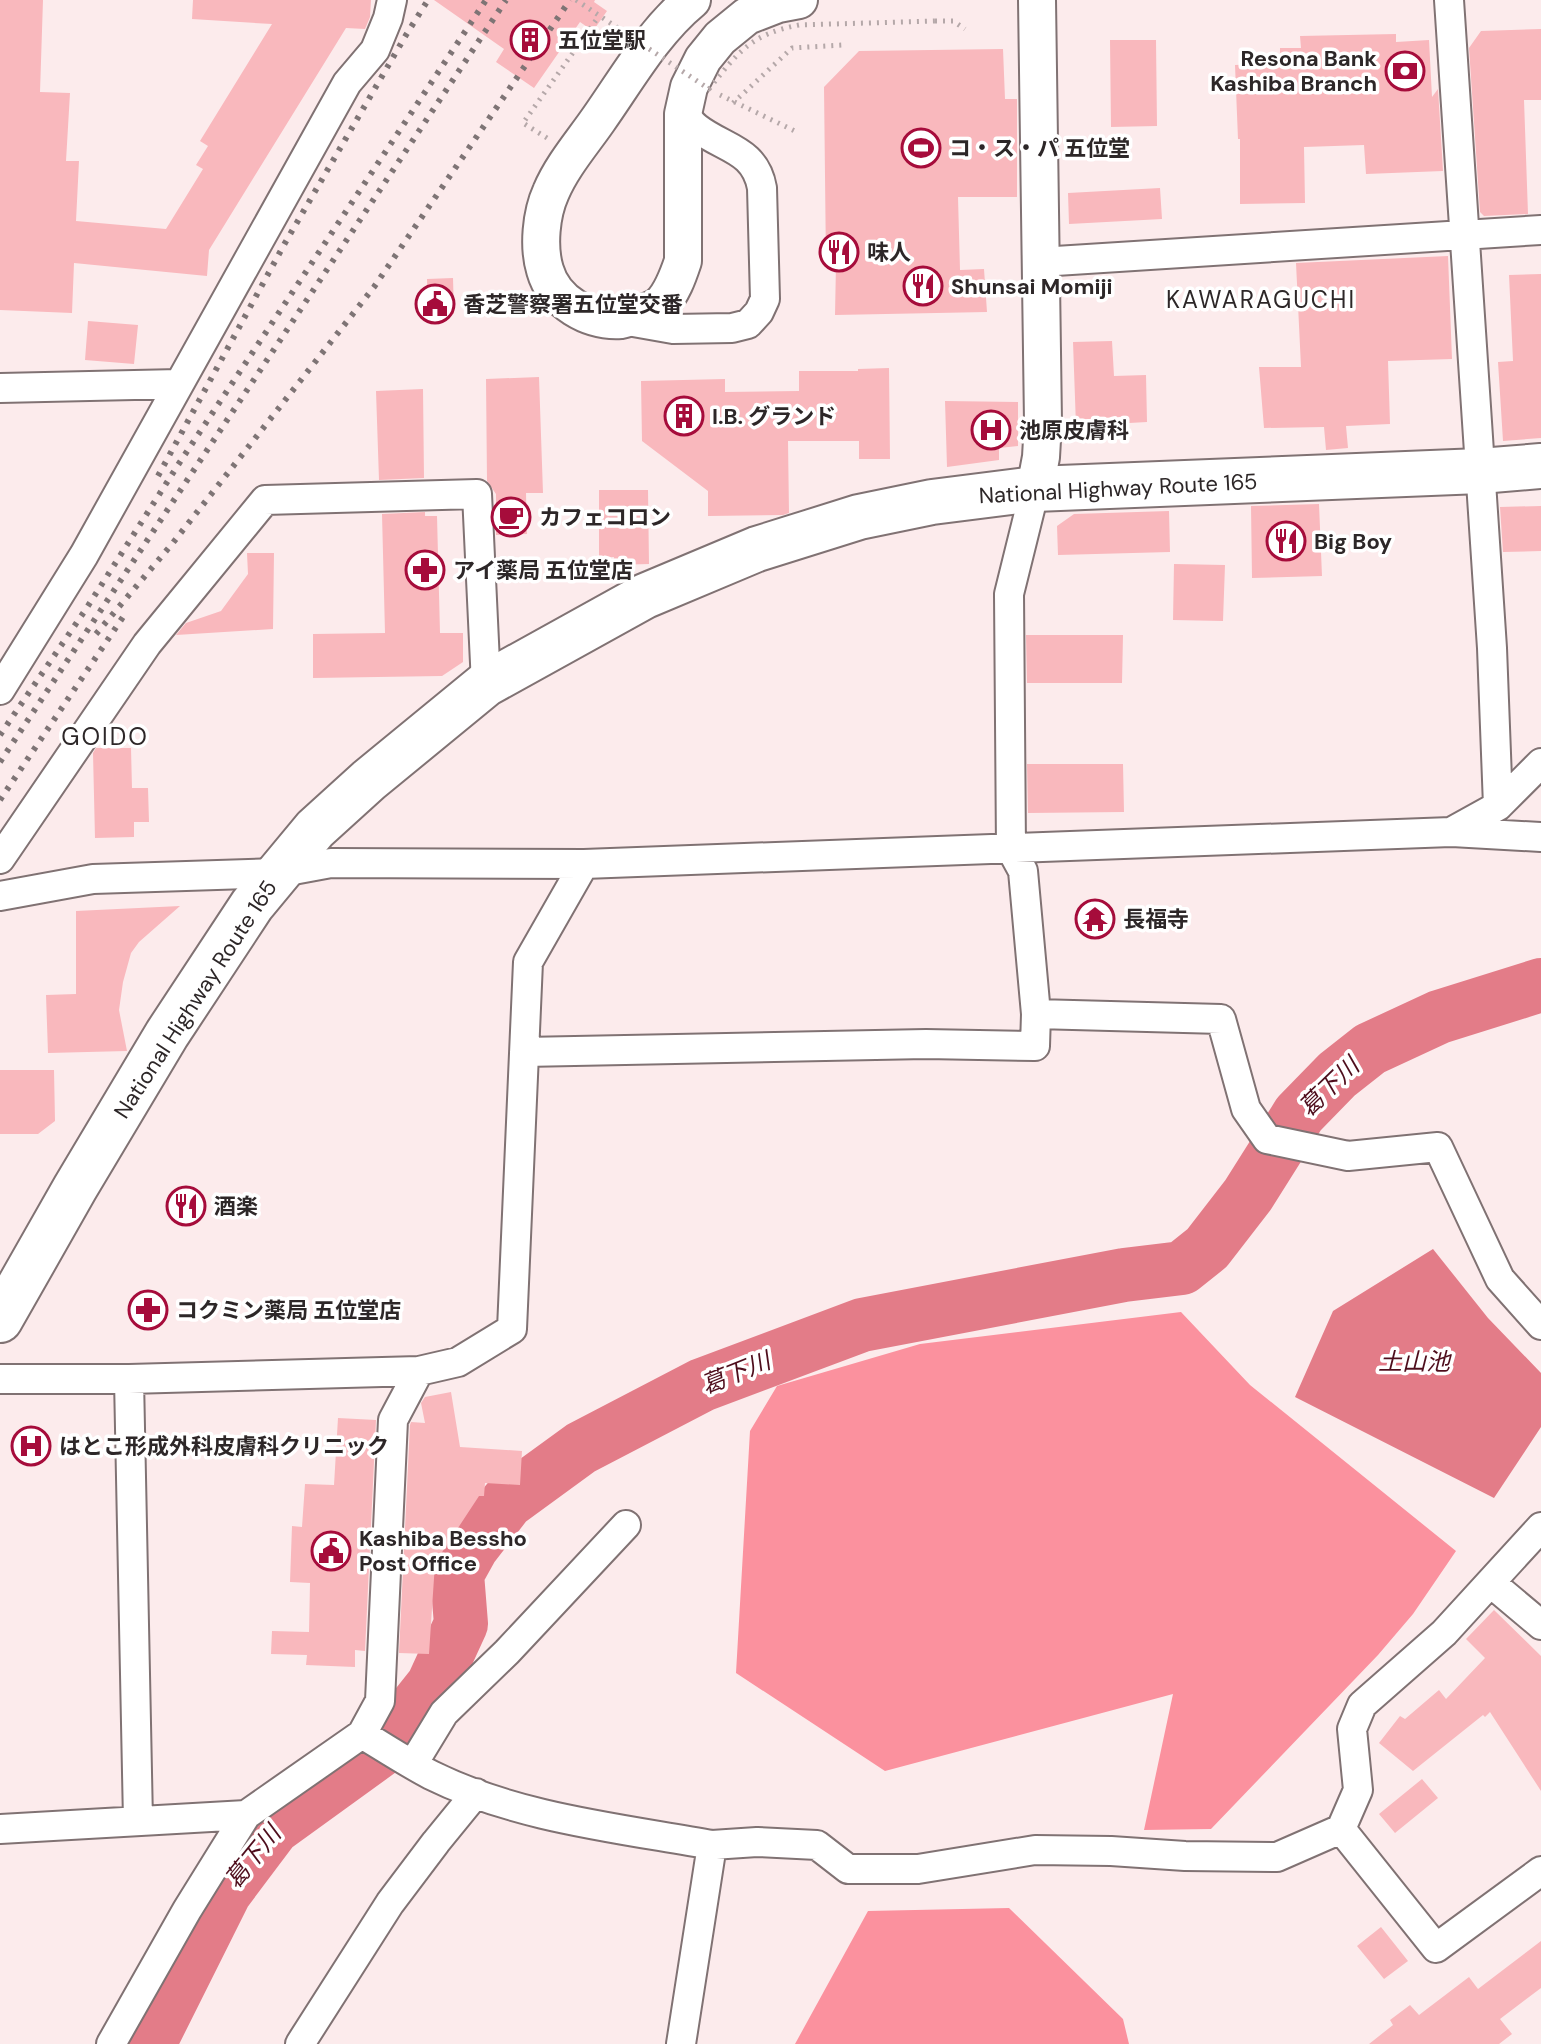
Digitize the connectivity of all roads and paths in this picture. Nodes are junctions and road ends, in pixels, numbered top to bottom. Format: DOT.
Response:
graph roads {
  1 [pos="392,0"];
  2 [pos="576,0"];
  3 [pos="692,0"];
  4 [pos="799,0"];
  5 [pos="1037,0"];
  6 [pos="1449,0"];
  7 [pos="599,16"];
  8 [pos="965,29"];
  9 [pos="843,45"];
  10 [pos="709,89"];
  11 [pos="733,103"];
  12 [pos="683,114"];
  13 [pos="799,133"];
  14 [pos="548,139"];
  15 [pos="1541,230"];
  16 [pos="1464,236"];
  17 [pos="1040,262"];
  18 [pos="622,320"];
  19 [pos="179,384"];
  20 [pos="0,388"];
  21 [pos="1541,466"];
  22 [pos="1480,471"];
  23 [pos="1035,489"];
  24 [pos="486,684"];
  25 [pos="0,690"];
  26 [pos="1541,763"];
  27 [pos="1498,806"];
  28 [pos="1451,832"];
  29 [pos="1541,837"];
  30 [pos="1011,849"];
  31 [pos="0,859"];
  32 [pos="584,864"];
  33 [pos="277,873"];
  34 [pos="0,896"];
  35 [pos="1036,1014"];
  36 [pos="524,1052"];
  37 [pos="0,1320"];
  38 [pos="1541,1325"];
  39 [pos="419,1371"];
  40 [pos="0,1379"];
  41 [pos="129,1379"];
  42 [pos="626,1525"];
  43 [pos="1541,1527"];
  44 [pos="1491,1583"];
  45 [pos="1541,1625"];
  46 [pos="362,1734"];
  47 [pos="413,1764"];
  48 [pos="476,1793"];
  49 [pos="246,1815"];
  50 [pos="138,1821"];
  51 [pos="0,1829"];
  52 [pos="1341,1829"];
  53 [pos="712,1845"];
  54 [pos="1541,1871"];
  55 [pos="111,2044"];
  56 [pos="300,2044"];
  57 [pos="681,2044"];
  1 -- 19 [label="street"];
  2 -- 7 [label="path, bridge"];
  3 -- 18 [label="street"];
  4 -- 12 [label="street"];
  5 -- 17 [label="street"];
  6 -- 16 [label="street"];
  7 -- 10 [label="path, bridge"];
  7 -- 14 [label="path"];
  8 -- 10 [label="path, bridge"];
  9 -- 11 [label="path"];
  10 -- 11 [label="path"];
  11 -- 13 [label="path"];
  12 -- 18 [label="street"];
  12 -- 18 [label="street"];
  15 -- 16 [label="street"];
  16 -- 17 [label="street"];
  16 -- 22 [label="street"];
  17 -- 23 [label="street"];
  19 -- 20 [label="street"];
  19 -- 25 [label="street"];
  21 -- 22 [label="highway, National Highway Route 165"];
  22 -- 23 [label="highway, National Highway Route 165"];
  22 -- 27 [label="street"];
  23 -- 24 [label="highway, National Highway Route 165"];
  23 -- 30 [label="street"];
  24 -- 31 [label="street"];
  24 -- 33 [label="highway, National Highway Route 165"];
  26 -- 27 [label="street"];
  27 -- 28 [label="street"];
  28 -- 29 [label="street"];
  28 -- 30 [label="street"];
  30 -- 32 [label="street"];
  30 -- 35 [label="street"];
  32 -- 33 [label="street"];
  32 -- 36 [label="street"];
  33 -- 34 [label="street"];
  33 -- 37 [label="highway, National Highway Route 165"];
  35 -- 36 [label="street"];
  35 -- 38 [label="street"];
  36 -- 39 [label="street"];
  39 -- 41 [label="street"];
  39 -- 46 [label="street"];
  40 -- 41 [label="street"];
  41 -- 50 [label="street"];
  42 -- 47 [label="street"];
  43 -- 44 [label="street"];
  44 -- 45 [label="street"];
  44 -- 52 [label="street"];
  46 -- 47 [label="street"];
  46 -- 49 [label="street"];
  47 -- 48 [label="street"];
  48 -- 53 [label="street"];
  48 -- 56 [label="street"];
  49 -- 50 [label="street"];
  49 -- 55 [label="street"];
  50 -- 51 [label="street"];
  52 -- 53 [label="street"];
  52 -- 54 [label="street"];
  53 -- 57 [label="street"];
}
